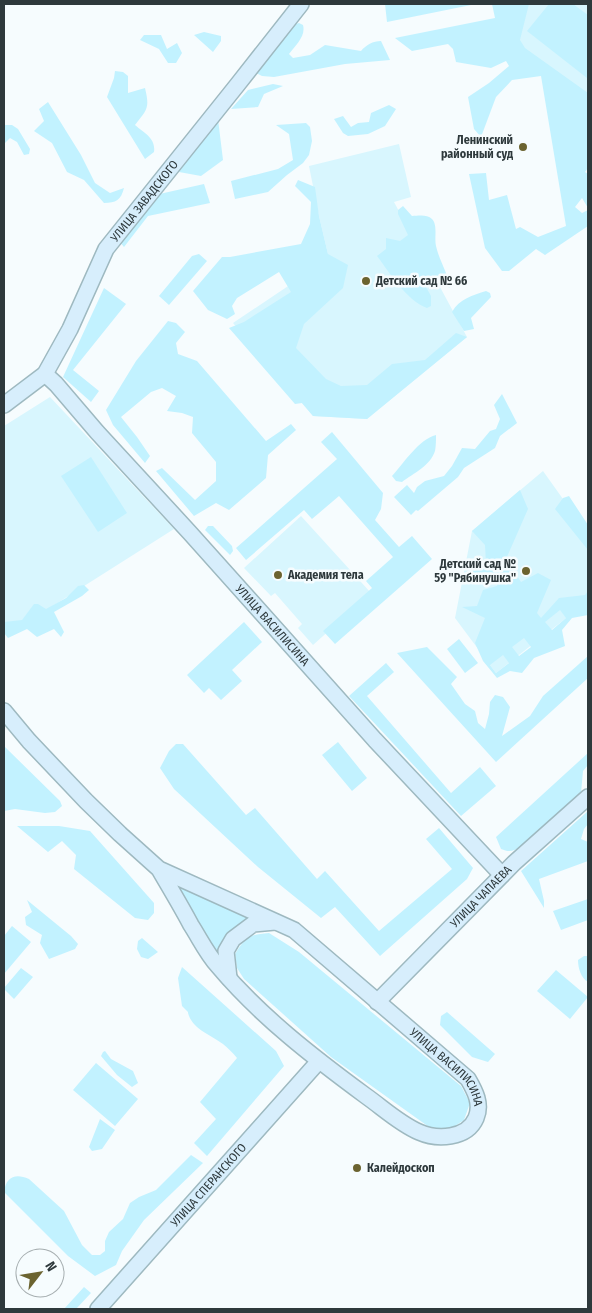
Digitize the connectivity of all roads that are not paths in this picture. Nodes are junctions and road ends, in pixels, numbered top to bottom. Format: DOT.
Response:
graph roads {
  1 [pos="301,4"];
  2 [pos="45,374"];
  3 [pos="4,405"];
  4 [pos="4,711"];
  5 [pos="588,797"];
  6 [pos="159,869"];
  7 [pos="502,875"];
  8 [pos="277,922"];
  9 [pos="228,978"];
  10 [pos="377,1002"];
  11 [pos="319,1061"];
  12 [pos="98,1309"];
  1 -- 2 [label="street, УЛИЦА ЗАВАДСКОГО"];
  2 -- 3 [label="street, УЛИЦА ЗАВАДСКОГО"];
  2 -- 7 [label="street, УЛИЦА ВАСИЛИСИНА"];
  4 -- 6 [label="street, УЛИЦА ВАСИЛИСИНА"];
  5 -- 7 [label="street, УЛИЦА ЧАПАЕВА"];
  6 -- 8 [label="street, УЛИЦА ВАСИЛИСИНА"];
  6 -- 9 [label="street, УЛИЦА ВАСИЛИСИНА"];
  7 -- 10 [label="street, УЛИЦА ЧАПАЕВА"];
  8 -- 9 [label="street"];
  8 -- 10 [label="street, УЛИЦА ВАСИЛИСИНА"];
  9 -- 11 [label="street, УЛИЦА ВАСИЛИСИНА"];
  10 -- 11 [label="street, УЛИЦА ВАСИЛИСИНА"];
  11 -- 12 [label="street, УЛИЦА СПЕРАНСКОГО"];
}
